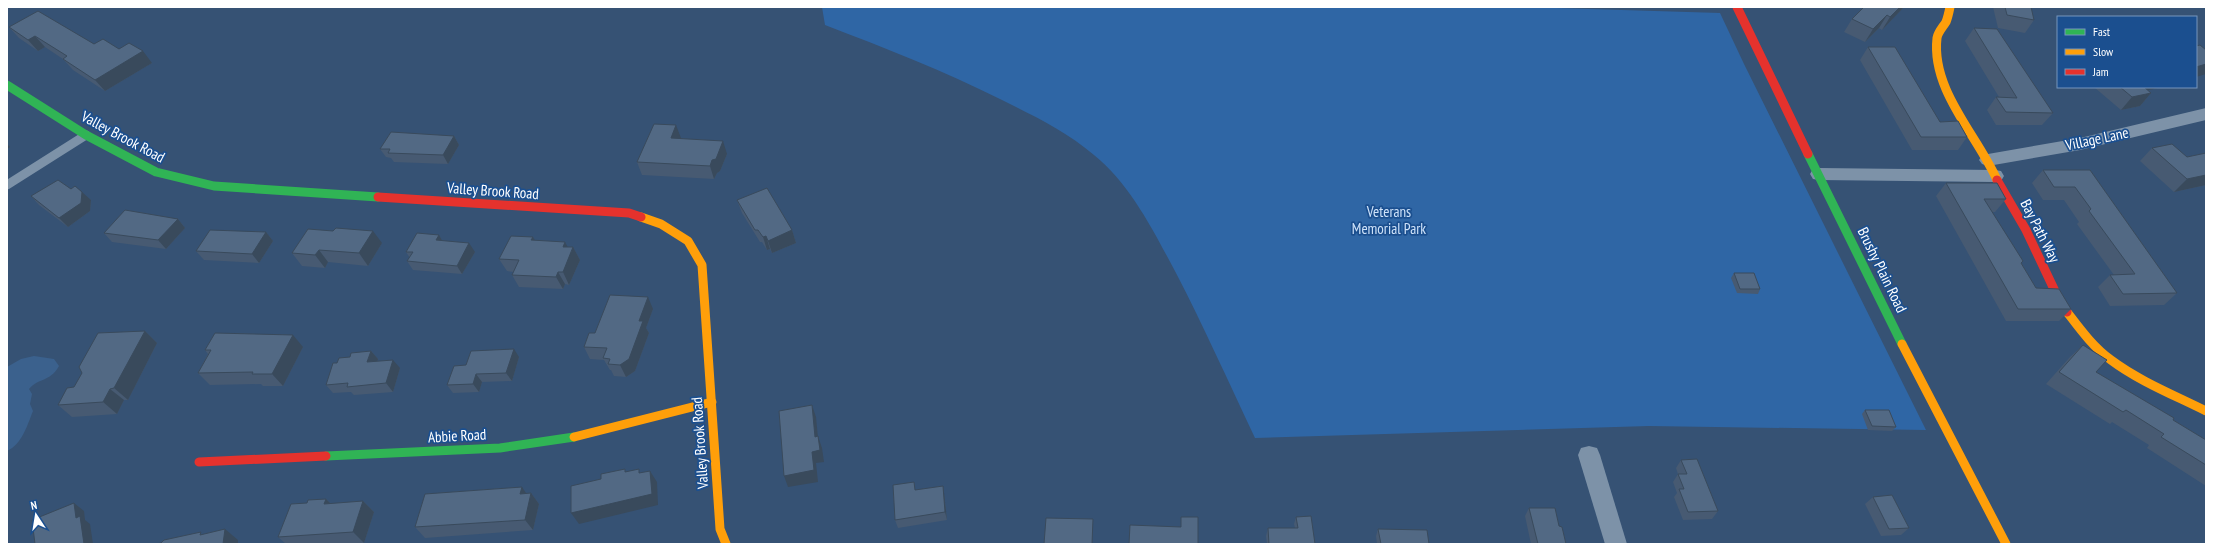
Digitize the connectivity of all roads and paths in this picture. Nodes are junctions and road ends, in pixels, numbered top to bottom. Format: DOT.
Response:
graph roads {
  1 [pos="1737,7"];
  2 [pos="1950,7"];
  3 [pos="7,85"];
  4 [pos="2206,114"];
  5 [pos="86,135"];
  6 [pos="1991,168"];
  7 [pos="1819,174"];
  8 [pos="7,185"];
  9 [pos="712,402"];
  10 [pos="2206,411"];
  11 [pos="1589,455"];
  12 [pos="199,462"];
  13 [pos="726,544"];
  14 [pos="1616,544"];
  15 [pos="2006,544"];
  1 -- 7 [label="street, Brushy Plain Road"];
  2 -- 6 [label="street, Bay Path Way"];
  3 -- 5 [label="street, Valley Brook Road"];
  4 -- 6 [label="street, Village Lane"];
  5 -- 8 [label="lane"];
  5 -- 9 [label="street, Valley Brook Road"];
  6 -- 7 [label="street, Village Lane"];
  6 -- 10 [label="street, Bay Path Way"];
  7 -- 15 [label="street, Brushy Plain Road"];
  9 -- 12 [label="street, Abbie Road"];
  9 -- 13 [label="street, Valley Brook Road"];
  11 -- 14 [label="street"];
}
